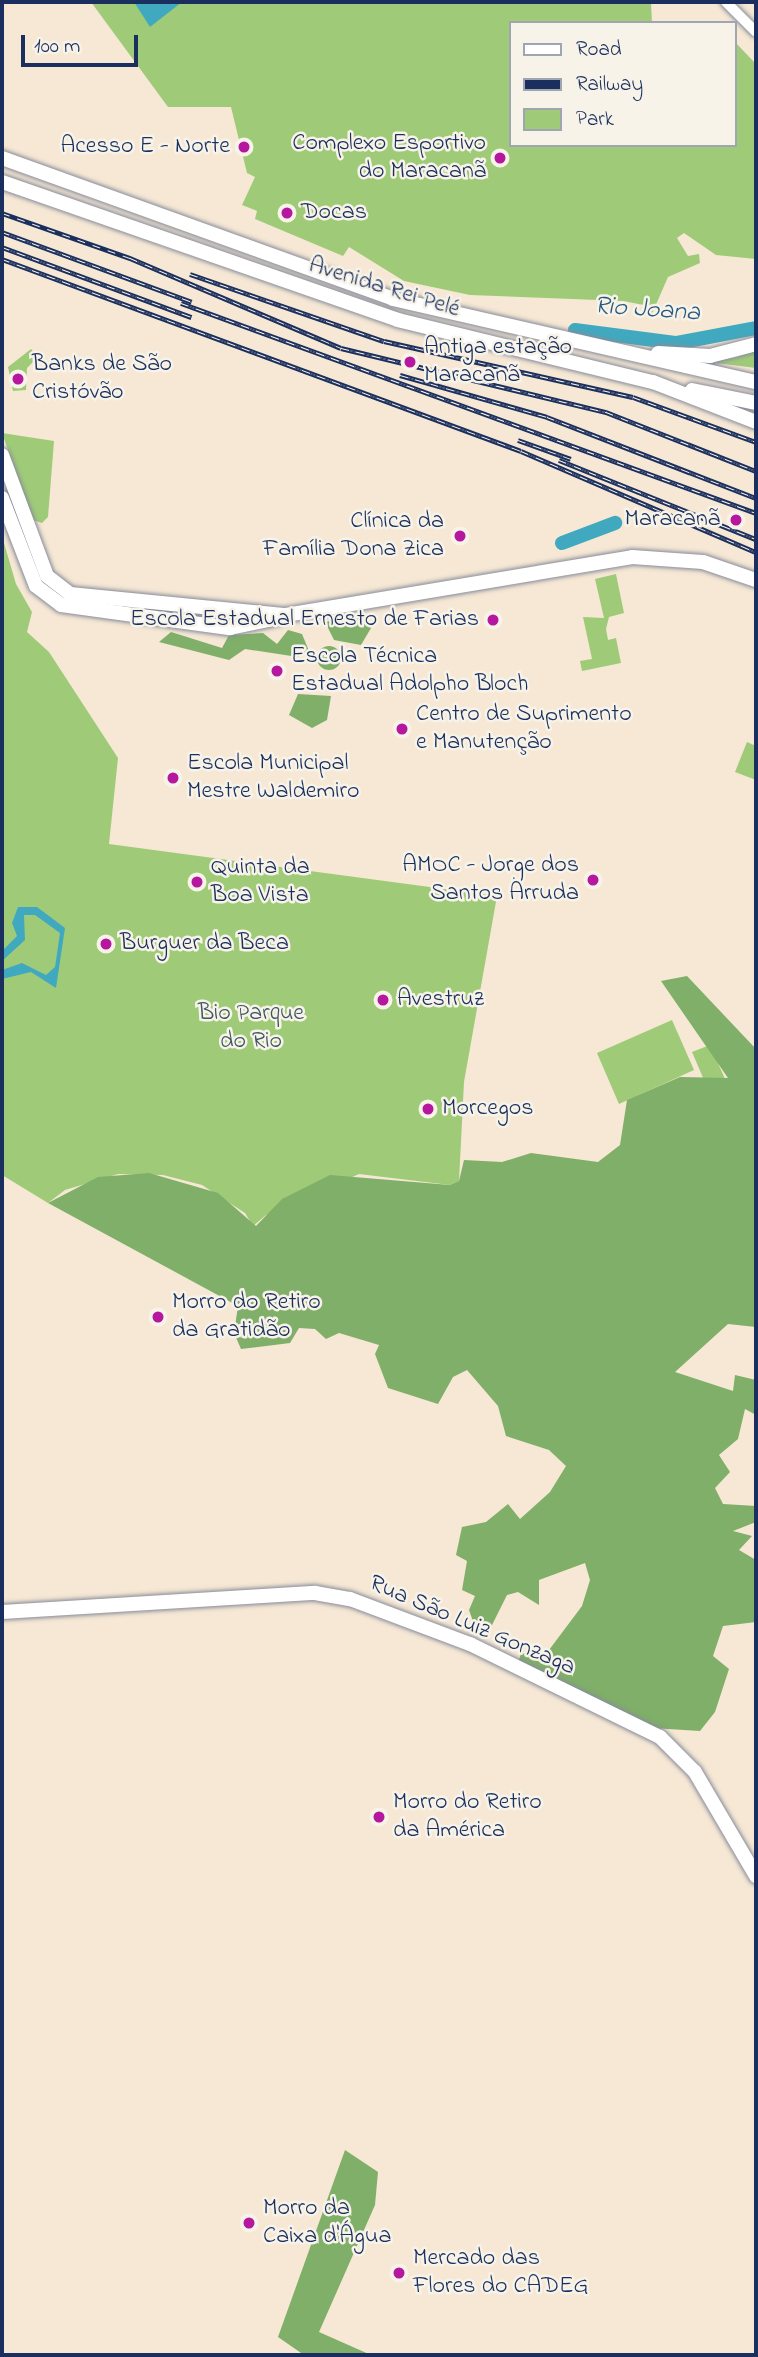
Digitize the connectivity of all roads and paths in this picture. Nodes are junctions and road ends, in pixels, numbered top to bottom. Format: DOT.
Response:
graph roads {
  1 [pos="726,2"];
  2 [pos="756,32"];
  3 [pos="2,158"];
  4 [pos="2,182"];
  5 [pos="492,325"];
  6 [pos="472,338"];
  7 [pos="756,344"];
  8 [pos="614,350"];
  9 [pos="653,382"];
  10 [pos="756,383"];
  11 [pos="756,403"];
  12 [pos="756,422"];
  13 [pos="2,455"];
  14 [pos="2,498"];
  15 [pos="756,580"];
  16 [pos="145,605"];
  17 [pos="131,614"];
  18 [pos="286,615"];
  19 [pos="2,1612"];
  20 [pos="756,1873"];
  1 -- 2 [label="street"];
  3 -- 5 [label="main road, Avenida Rei Pelé"];
  4 -- 6 [label="main road, Avenida Rei Pelé"];
  5 -- 6 [label="main road"];
  5 -- 8 [label="main road, Avenida Rei Pelé"];
  6 -- 9 [label="main road, Avenida Rei Pelé"];
  7 -- 8 [label="main road"];
  8 -- 10 [label="main road, Avenida Rei Pelé"];
  9 -- 11 [label="main road"];
  9 -- 12 [label="main road, Avenida Rei Pelé"];
  13 -- 16 [label="main road"];
  14 -- 17 [label="main road"];
  15 -- 18 [label="main road"];
  16 -- 17 [label="main road"];
  16 -- 18 [label="main road"];
  17 -- 18 [label="main road"];
  19 -- 20 [label="main road, Rua São Luiz Gonzaga"];
}
